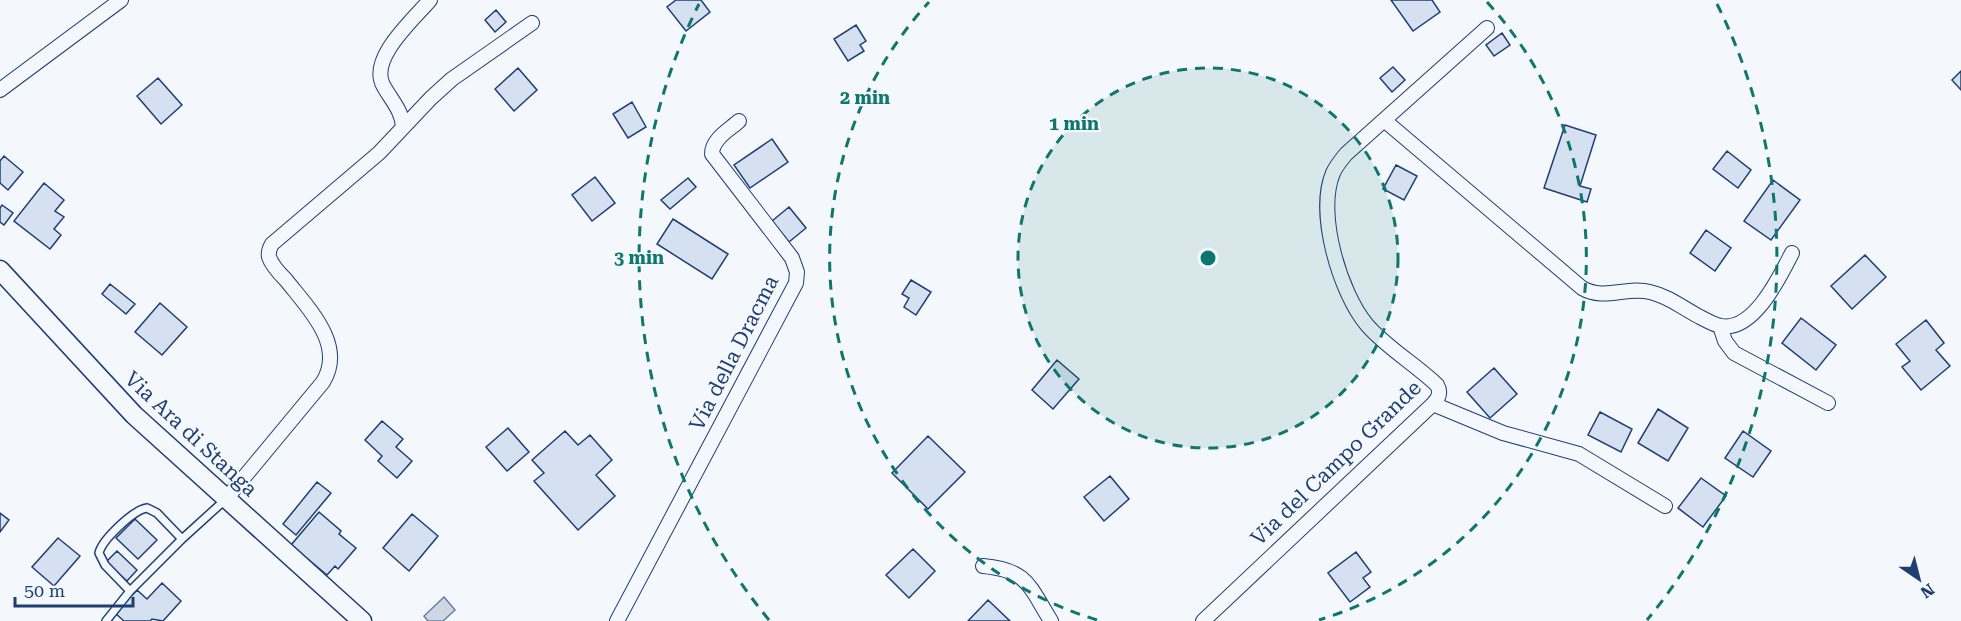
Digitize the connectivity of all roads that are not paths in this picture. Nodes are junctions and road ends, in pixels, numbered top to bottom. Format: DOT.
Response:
graph roads {
  1 [pos="121,0"];
  2 [pos="430,0"];
  3 [pos="532,23"];
  4 [pos="1487,28"];
  5 [pos="0,90"];
  6 [pos="739,120"];
  7 [pos="1384,120"];
  8 [pos="403,127"];
  9 [pos="1792,253"];
  10 [pos="0,270"];
  11 [pos="1720,326"];
  12 [pos="1828,403"];
  13 [pos="1433,404"];
  14 [pos="226,499"];
  15 [pos="1665,506"];
  16 [pos="182,539"];
  17 [pos="983,566"];
  18 [pos="130,591"];
  19 [pos="106,621"];
  20 [pos="362,621"];
  21 [pos="617,621"];
  22 [pos="1051,621"];
  23 [pos="1203,621"];
  1 -- 5 [label="street"];
  2 -- 8 [label="street"];
  3 -- 8 [label="street"];
  4 -- 7 [label="street, Via del Campo Grande"];
  6 -- 21 [label="street, Via della Dracma"];
  7 -- 11 [label="street"];
  7 -- 13 [label="street, Via del Campo Grande"];
  8 -- 14 [label="street"];
  9 -- 11 [label="street"];
  10 -- 14 [label="street, Via Ara di Stanga"];
  11 -- 12 [label="street"];
  13 -- 15 [label="street"];
  13 -- 23 [label="street, Via del Campo Grande"];
  14 -- 16 [label="lane"];
  14 -- 20 [label="street, Via Ara di Stanga"];
  16 -- 18 [label="lane"];
  16 -- 18 [label="lane"];
  17 -- 22 [label="street"];
  18 -- 19 [label="lane"];
}
